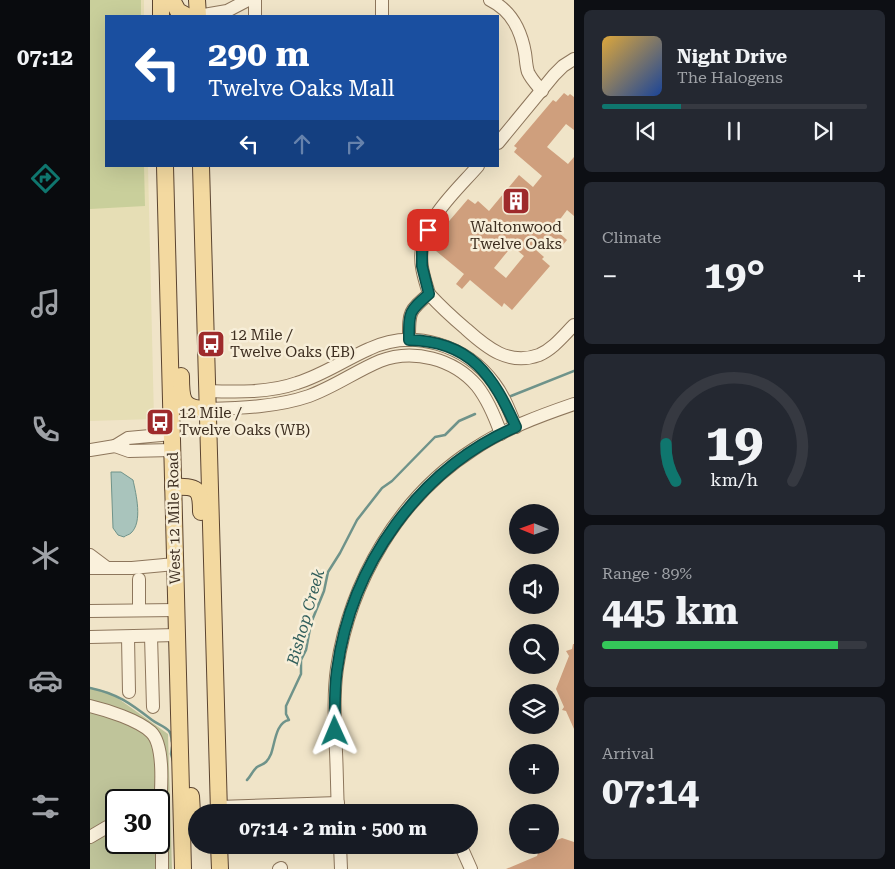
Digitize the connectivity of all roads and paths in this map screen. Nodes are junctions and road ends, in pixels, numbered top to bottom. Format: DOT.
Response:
graph roads {
  1 [pos="161,0"];
  2 [pos="172,0"];
  3 [pos="197,0"];
  4 [pos="248,0"];
  5 [pos="255,0"];
  6 [pos="382,0"];
  7 [pos="490,0"];
  8 [pos="161,15"];
  9 [pos="185,15"];
  10 [pos="196,15"];
  11 [pos="204,15"];
  12 [pos="255,15"];
  13 [pos="382,15"];
  14 [pos="573,61"];
  15 [pos="542,91"];
  16 [pos="499,142"];
  17 [pos="192,167"];
  18 [pos="201,167"];
  19 [pos="477,167"];
  20 [pos="165,174"];
  21 [pos="429,294"];
  22 [pos="573,327"];
  23 [pos="205,328"];
  24 [pos="409,340"];
  25 [pos="207,391"];
  26 [pos="574,404"];
  27 [pos="207,409"];
  28 [pos="516,427"];
  29 [pos="501,434"];
  30 [pos="172,442"];
  31 [pos="90,449"];
  32 [pos="174,487"];
  33 [pos="90,555"];
  34 [pos="175,566"];
  35 [pos="106,567"];
  36 [pos="90,568"];
  37 [pos="139,579"];
  38 [pos="139,610"];
  39 [pos="177,610"];
  40 [pos="90,612"];
  41 [pos="177,635"];
  42 [pos="128,636"];
  43 [pos="151,636"];
  44 [pos="90,637"];
  45 [pos="129,692"];
  46 [pos="90,706"];
  47 [pos="153,707"];
  48 [pos="217,746"];
  49 [pos="160,789"];
  50 [pos="192,804"];
  51 [pos="218,804"];
  52 [pos="338,804"];
  53 [pos="105,829"];
  54 [pos="90,837"];
  55 [pos="162,854"];
  56 [pos="219,854"];
  57 [pos="340,854"];
  58 [pos="464,854"];
  59 [pos="162,869"];
  60 [pos="183,869"];
  61 [pos="220,869"];
  62 [pos="341,869"];
  63 [pos="471,869"];
  1 -- 8 [label="main road"];
  2 -- 9 [label="main road"];
  3 -- 10 [label="main road"];
  4 -- 11 [label="street"];
  5 -- 12 [label="street"];
  6 -- 13 [label="street"];
  7 -- 15 [label="street"];
  14 -- 15 [label="street"];
  15 -- 16 [label="street"];
  17 -- 23 [label="main road"];
  18 -- 23 [label="main road"];
  19 -- 21 [label="street"];
  20 -- 27 [label="main road"];
  20 -- 30 [label="main road, West 12 Mile Road"];
  21 -- 22 [label="street"];
  21 -- 24 [label="street"];
  23 -- 25 [label="main road"];
  24 -- 25 [label="street"];
  24 -- 28 [label="street"];
  25 -- 27 [label="main road"];
  26 -- 28 [label="street"];
  27 -- 29 [label="street"];
  27 -- 48 [label="main road"];
  28 -- 29 [label="street"];
  29 -- 52 [label="street"];
  30 -- 31 [label="street"];
  30 -- 32 [label="main road, West 12 Mile Road"];
  32 -- 34 [label="main road, West 12 Mile Road"];
  32 -- 48 [label="main road"];
  33 -- 35 [label="street"];
  34 -- 35 [label="street"];
  34 -- 39 [label="main road, West 12 Mile Road"];
  34 -- 50 [label="main road"];
  35 -- 36 [label="street"];
  37 -- 38 [label="street"];
  38 -- 39 [label="street"];
  38 -- 40 [label="street"];
  39 -- 41 [label="main road, West 12 Mile Road"];
  41 -- 43 [label="street"];
  41 -- 60 [label="main road, West 12 Mile Road"];
  42 -- 43 [label="street"];
  42 -- 44 [label="street"];
  42 -- 45 [label="street"];
  43 -- 47 [label="street"];
  46 -- 49 [label="street"];
  48 -- 51 [label="main road"];
  53 -- 54 [label="street"];
  55 -- 59 [label="street"];
  56 -- 61 [label="main road"];
  57 -- 62 [label="street"];
  58 -- 63 [label="street"];
}
